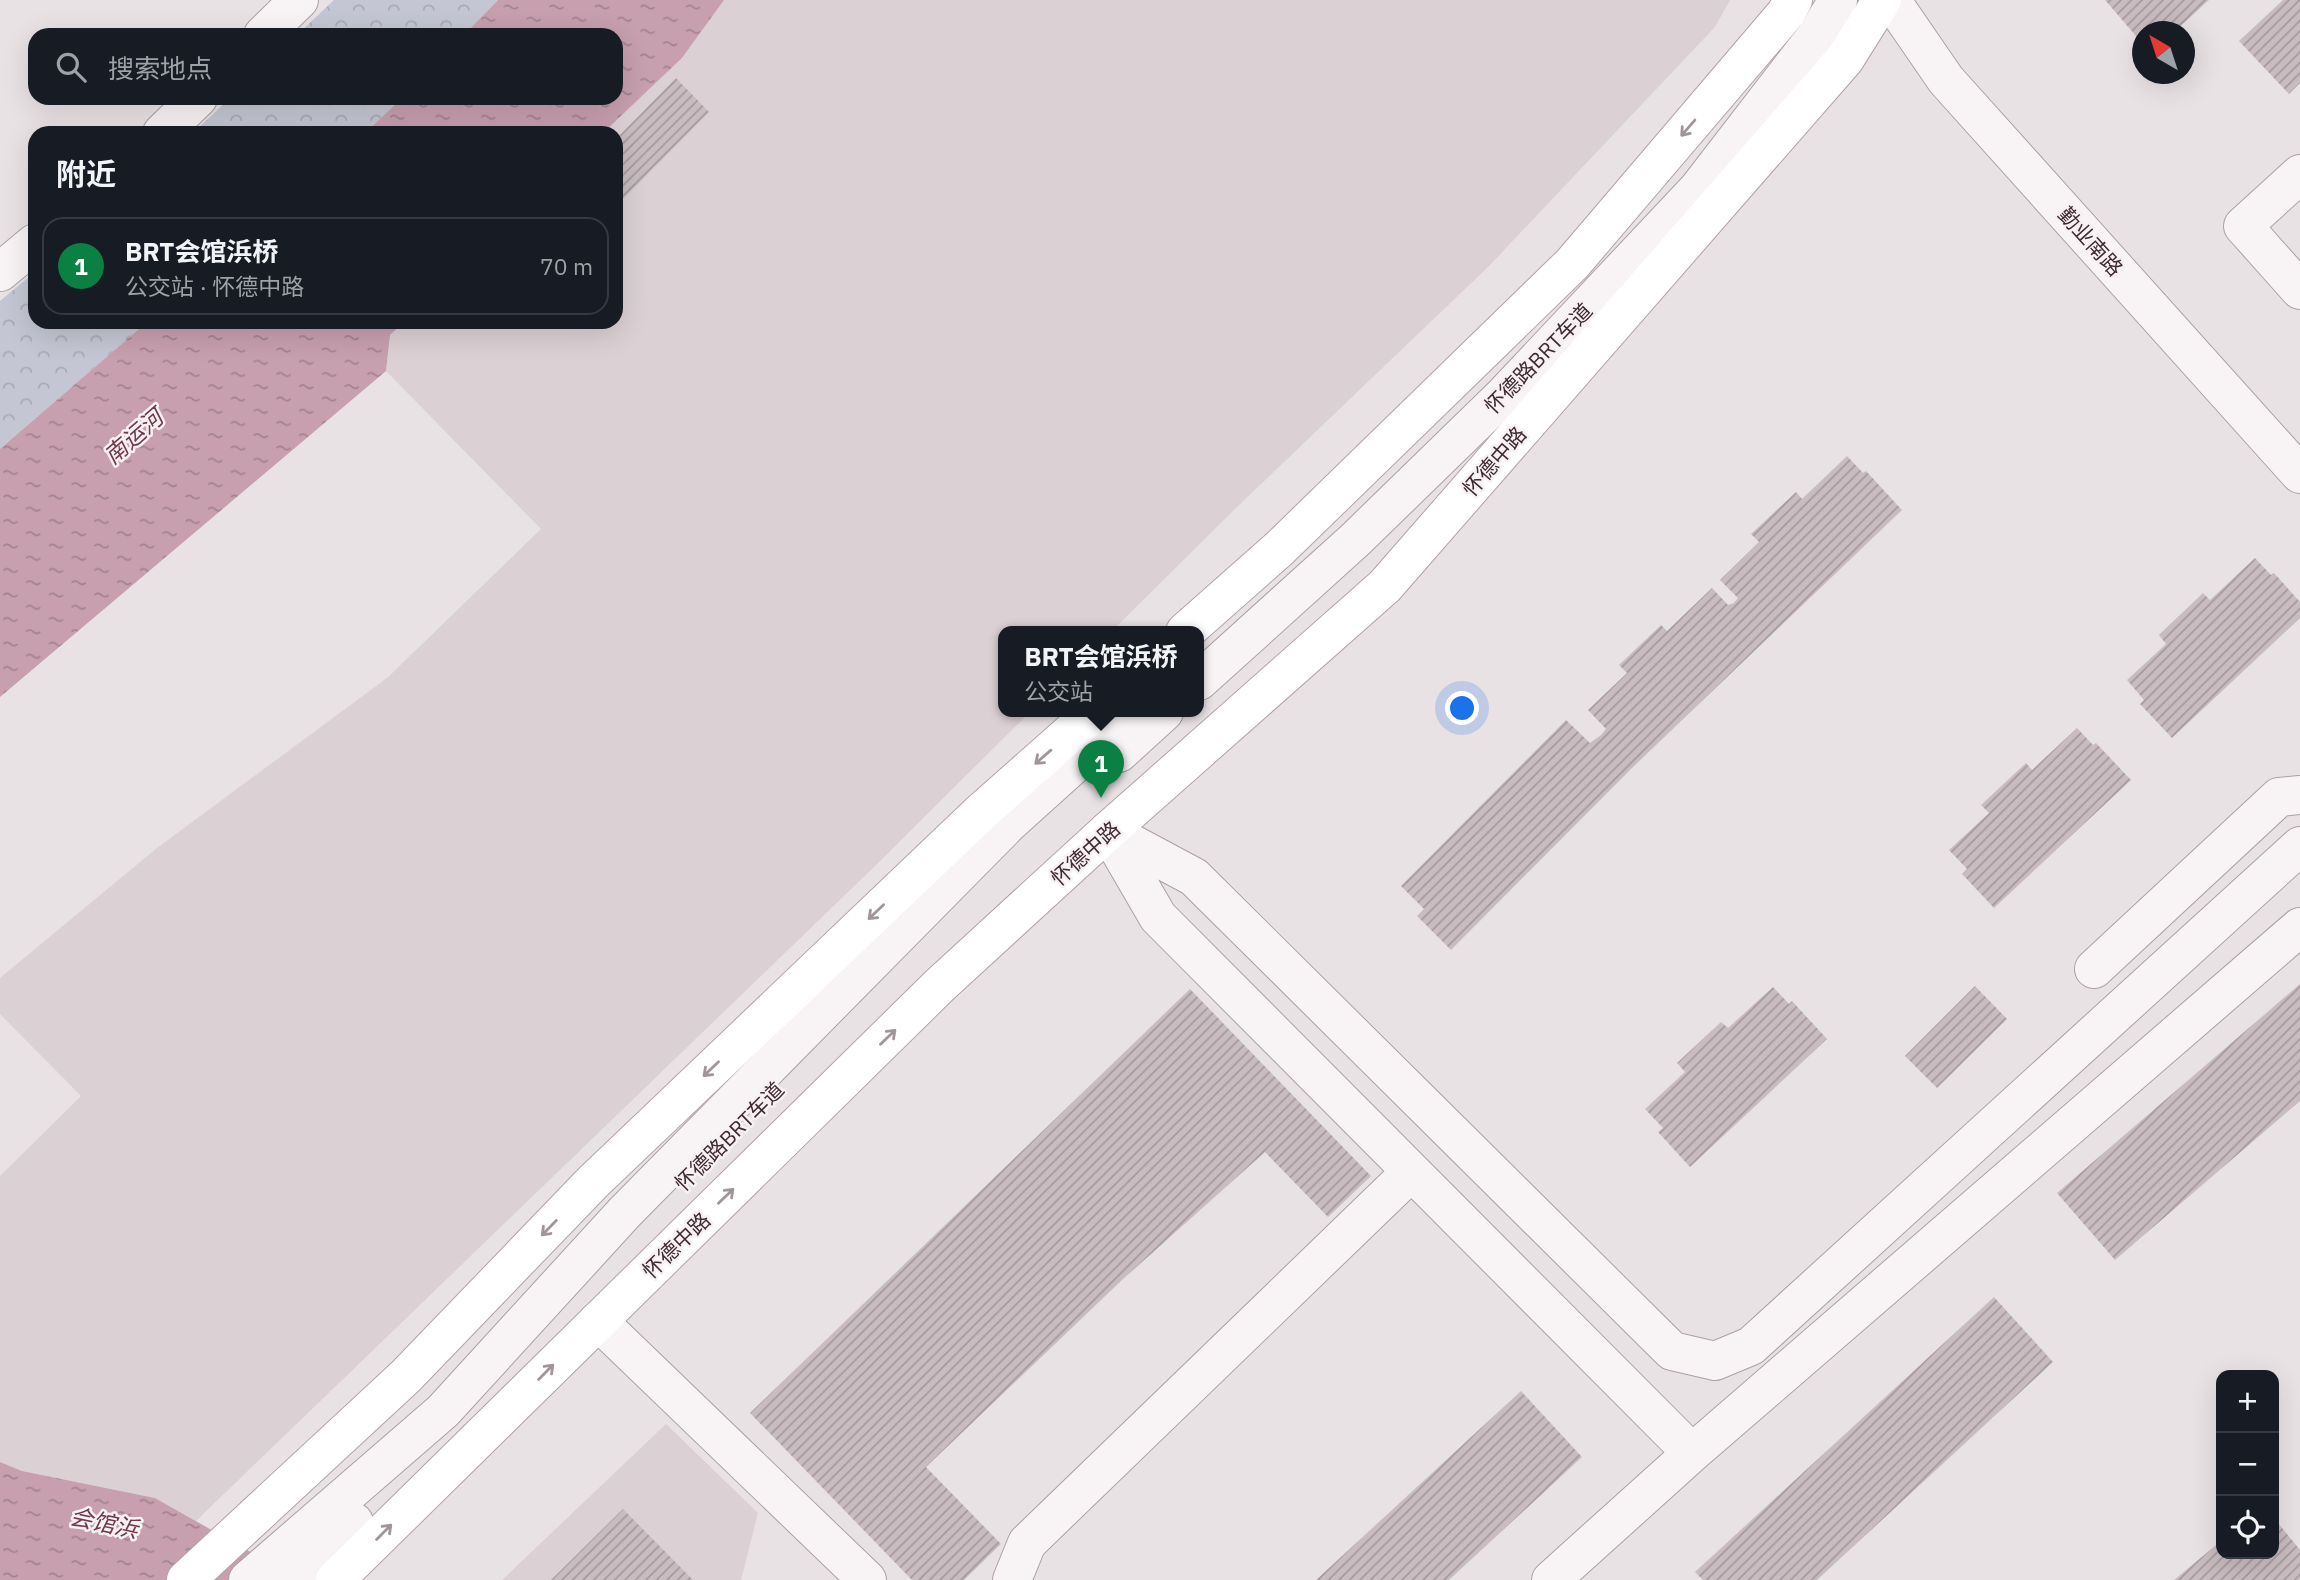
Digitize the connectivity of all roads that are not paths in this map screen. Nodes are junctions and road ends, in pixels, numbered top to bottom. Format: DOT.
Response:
graph roads {
  1 [pos="299,0"];
  2 [pos="1793,0"];
  3 [pos="1814,0"];
  4 [pos="1838,0"];
  5 [pos="1882,0"];
  6 [pos="1891,0"];
  7 [pos="270,28"];
  8 [pos="191,105"];
  9 [pos="169,126"];
  10 [pos="2300,174"];
  11 [pos="28,249"];
  12 [pos="0,272"];
  13 [pos="2300,290"];
  14 [pos="2300,474"];
  15 [pos="1192,626"];
  16 [pos="1204,648"];
  17 [pos="1204,676"];
  18 [pos="1088,717"];
  19 [pos="1126,717"];
  20 [pos="1158,717"];
  21 [pos="2300,795"];
  22 [pos="1108,831"];
  23 [pos="2300,846"];
  24 [pos="2300,927"];
  25 [pos="2094,969"];
  26 [pos="1411,1172"];
  27 [pos="598,1321"];
  28 [pos="1692,1453"];
  29 [pos="302,1571"];
  30 [pos="186,1580"];
  31 [pos="248,1580"];
  32 [pos="867,1580"];
  33 [pos="1012,1580"];
  34 [pos="1551,1580"];
  1 -- 7 [label="street"];
  2 -- 15 [label="main road, one-way"];
  3 -- 16 [label="street, 怀德路BRT车道"];
  4 -- 17 [label="street, 怀德路BRT车道"];
  5 -- 22 [label="main road, 怀德中路"];
  6 -- 14 [label="street, 勤业南路"];
  8 -- 9 [label="street"];
  10 -- 13 [label="street"];
  11 -- 12 [label="street"];
  18 -- 30 [label="main road, one-way"];
  19 -- 29 [label="street, 怀德路BRT车道"];
  20 -- 29 [label="street, 怀德路BRT车道"];
  21 -- 25 [label="street"];
  22 -- 23 [label="street"];
  22 -- 26 [label="street"];
  27 -- 22 [label="main road, 怀德中路, one-way"];
  24 -- 28 [label="street"];
  26 -- 28 [label="street"];
  26 -- 33 [label="street"];
  29 -- 27 [label="main road, 怀德中路, one-way"];
  27 -- 32 [label="street"];
  28 -- 34 [label="street"];
  29 -- 31 [label="street"];
}
